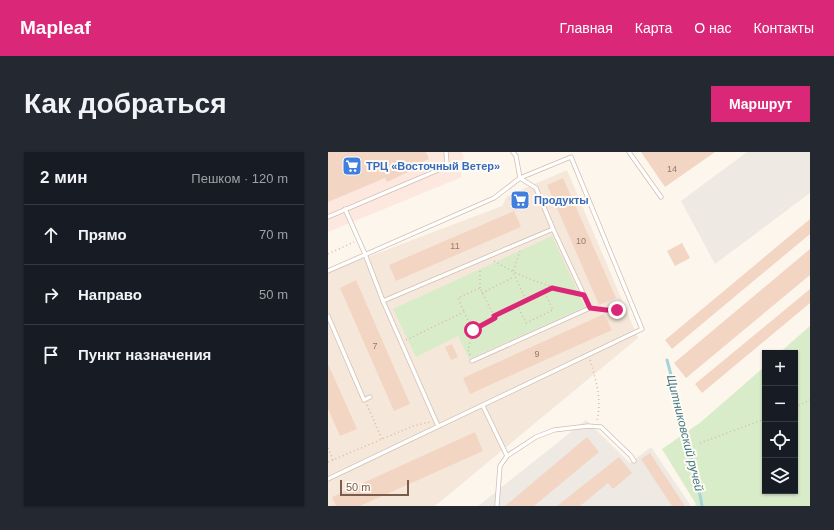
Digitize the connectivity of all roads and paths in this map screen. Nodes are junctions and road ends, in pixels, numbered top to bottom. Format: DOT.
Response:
graph roads {
  1 [pos="446,152"];
  2 [pos="513,152"];
  3 [pos="518,152"];
  4 [pos="629,152"];
  5 [pos="516,156"];
  6 [pos="520,178"];
  7 [pos="661,197"];
  8 [pos="345,210"];
  9 [pos="328,217"];
  10 [pos="553,229"];
  11 [pos="354,242"];
  12 [pos="523,242"];
  13 [pos="328,254"];
  14 [pos="365,254"];
  15 [pos="488,256"];
  16 [pos="480,260"];
  17 [pos="328,271"];
  18 [pos="513,272"];
  19 [pos="515,277"];
  20 [pos="480,288"];
  21 [pos="552,288"];
  22 [pos="544,291"];
  23 [pos="482,293"];
  24 [pos="584,295"];
  25 [pos="526,300"];
  26 [pos="383,301"];
  27 [pos="517,304"];
  28 [pos="632,305"];
  29 [pos="590,308"];
  30 [pos="464,312"];
  31 [pos="328,316"];
  32 [pos="494,316"];
  33 [pos="473,330"];
  34 [pos="401,342"];
  35 [pos="589,354"];
  36 [pos="472,361"];
  37 [pos="370,397"];
  38 [pos="364,400"];
  39 [pos="810,400"];
  40 [pos="798,405"];
  41 [pos="483,406"];
  42 [pos="762,420"];
  43 [pos="436,421"];
  44 [pos="438,426"];
  45 [pos="596,427"];
  46 [pos="382,439"];
  47 [pos="700,443"];
  48 [pos="328,448"];
  49 [pos="507,456"];
  50 [pos="333,460"];
  51 [pos="634,461"];
  52 [pos="328,462"];
  53 [pos="328,479"];
  54 [pos="497,505"];
  1 -- 8 [label="lane"];
  2 -- 5 [label="lane"];
  3 -- 5 [label="lane"];
  4 -- 7 [label="lane"];
  5 -- 6 [label="lane"];
  6 -- 10 [label="lane"];
  6 -- 14 [label="lane"];
  6 -- 28 [label="lane"];
  8 -- 9 [label="lane"];
  8 -- 14 [label="lane"];
  10 -- 12 [label="lane"];
  10 -- 24 [label="lane"];
  11 -- 13 [label="path"];
  12 -- 15 [label="lane"];
  12 -- 18 [label="path"];
  14 -- 17 [label="lane"];
  14 -- 26 [label="lane"];
  15 -- 16 [label="lane"];
  15 -- 18 [label="path"];
  16 -- 20 [label="path"];
  16 -- 26 [label="lane"];
  18 -- 19 [label="path"];
  18 -- 21 [label="path"];
  19 -- 23 [label="path"];
  19 -- 25 [label="path"];
  20 -- 23 [label="path"];
  20 -- 30 [label="path"];
  21 -- 22 [label="path"];
  21 -- 24 [label="path"];
  22 -- 25 [label="path"];
  22 -- 27 [label="path"];
  23 -- 32 [label="path"];
  24 -- 29 [label="lane"];
  25 -- 27 [label="path"];
  26 -- 34 [label="lane"];
  27 -- 32 [label="path"];
  28 -- 29 [label="path"];
  28 -- 35 [label="lane"];
  29 -- 36 [label="lane"];
  30 -- 33 [label="path"];
  30 -- 34 [label="path"];
  31 -- 38 [label="lane"];
  32 -- 33 [label="path"];
  33 -- 36 [label="path"];
  34 -- 43 [label="lane"];
  35 -- 41 [label="lane"];
  35 -- 45 [label="path"];
  37 -- 38 [label="lane"];
  38 -- 46 [label="path"];
  39 -- 40 [label="path"];
  41 -- 44 [label="lane"];
  41 -- 49 [label="lane"];
  42 -- 47 [label="path"];
  43 -- 44 [label="lane"];
  43 -- 46 [label="path"];
  44 -- 53 [label="lane"];
  45 -- 49 [label="lane"];
  45 -- 51 [label="lane"];
  46 -- 50 [label="path"];
  48 -- 50 [label="path"];
  49 -- 54 [label="lane"];
  50 -- 52 [label="path"];
}
